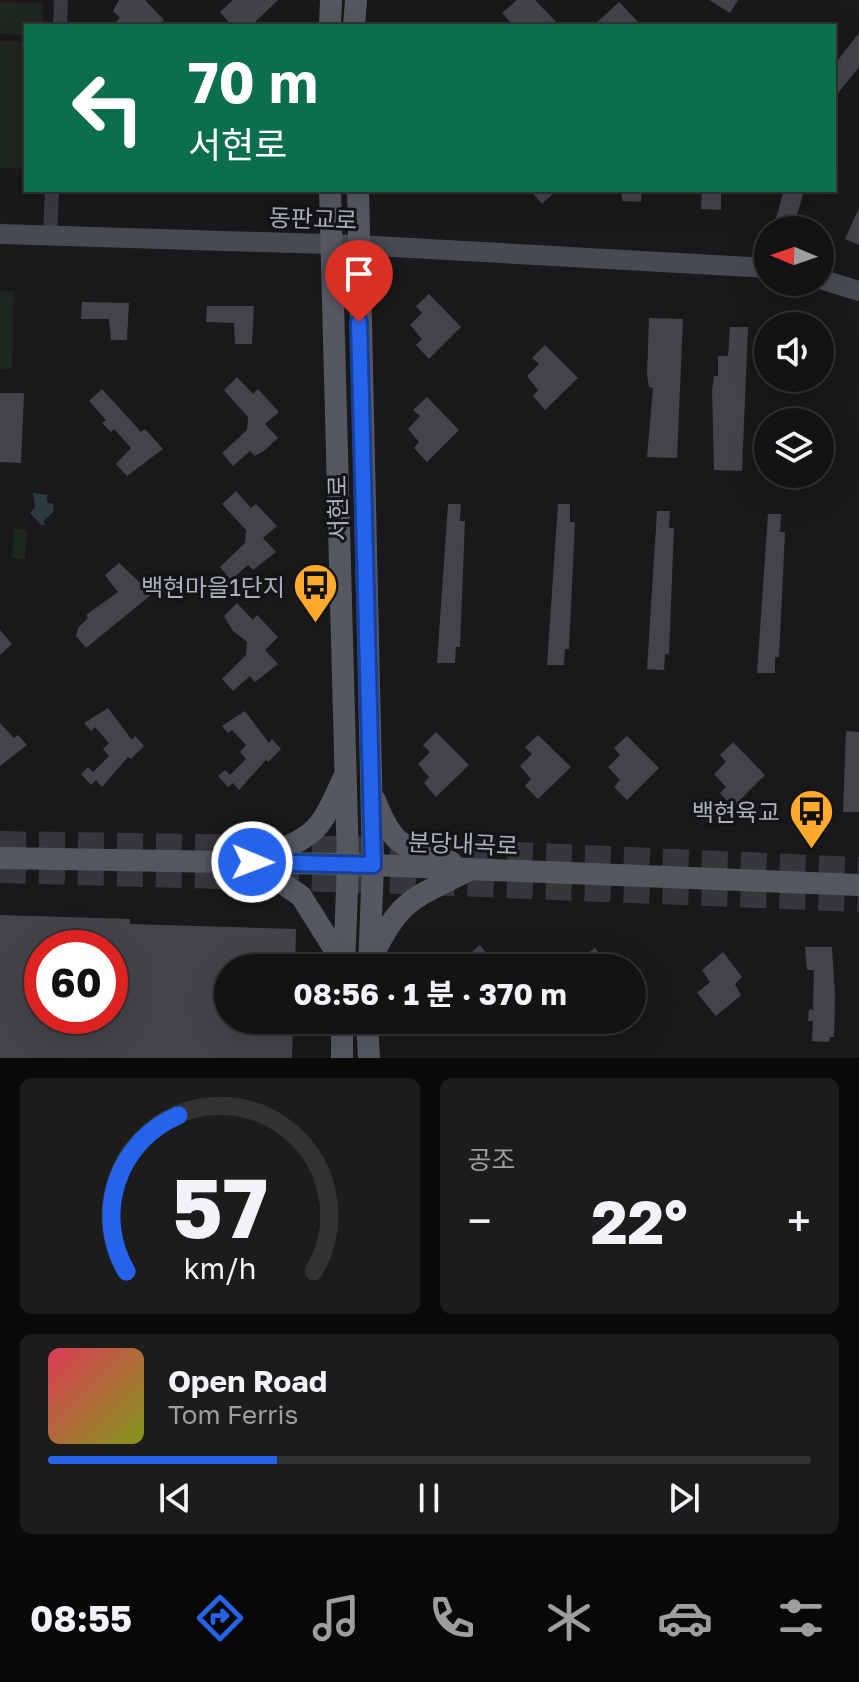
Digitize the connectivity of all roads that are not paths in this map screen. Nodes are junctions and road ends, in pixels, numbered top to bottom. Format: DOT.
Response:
graph roads {
  1 [pos="61,0"];
  2 [pos="331,0"];
  3 [pos="356,0"];
  4 [pos="60,24"];
  5 [pos="330,24"];
  6 [pos="354,24"];
  7 [pos="52,192"];
  8 [pos="330,192"];
  9 [pos="358,192"];
  10 [pos="0,234"];
  11 [pos="50,236"];
  12 [pos="330,244"];
  13 [pos="357,245"];
  14 [pos="754,267"];
  15 [pos="834,283"];
  16 [pos="859,291"];
  17 [pos="346,773"];
  18 [pos="371,789"];
  19 [pos="0,858"];
  20 [pos="252,862"];
  21 [pos="348,864"];
  22 [pos="373,865"];
  23 [pos="470,870"];
  24 [pos="859,885"];
  25 [pos="336,954"];
  26 [pos="345,954"];
  27 [pos="369,954"];
  28 [pos="374,954"];
  29 [pos="342,1034"];
  30 [pos="368,1034"];
  31 [pos="342,1058"];
  32 [pos="369,1058"];
  1 -- 4 [label="street"];
  2 -- 5 [label="main road"];
  3 -- 6 [label="main road"];
  7 -- 11 [label="street"];
  8 -- 12 [label="main road, 서현로"];
  9 -- 13 [label="main road, 서현로"];
  10 -- 11 [label="main road, 동판교로"];
  11 -- 12 [label="main road, 동판교로"];
  12 -- 13 [label="main road, 동판교로"];
  12 -- 17 [label="main road, 서현로"];
  13 -- 14 [label="main road, 동판교로"];
  13 -- 18 [label="main road, 서현로"];
  15 -- 16 [label="main road"];
  17 -- 20 [label="main road"];
  17 -- 21 [label="main road, 서현로"];
  18 -- 22 [label="main road, 서현로"];
  18 -- 23 [label="main road"];
  19 -- 20 [label="main road, 분당내곡로"];
  20 -- 21 [label="main road, 분당내곡로"];
  20 -- 25 [label="main road"];
  21 -- 22 [label="main road, 분당내곡로"];
  21 -- 26 [label="main road, 서현로"];
  22 -- 23 [label="main road, 분당내곡로"];
  22 -- 27 [label="main road, 서현로"];
  23 -- 24 [label="main road, 분당내곡로"];
  23 -- 28 [label="main road"];
  29 -- 31 [label="main road"];
  30 -- 32 [label="main road"];
}
